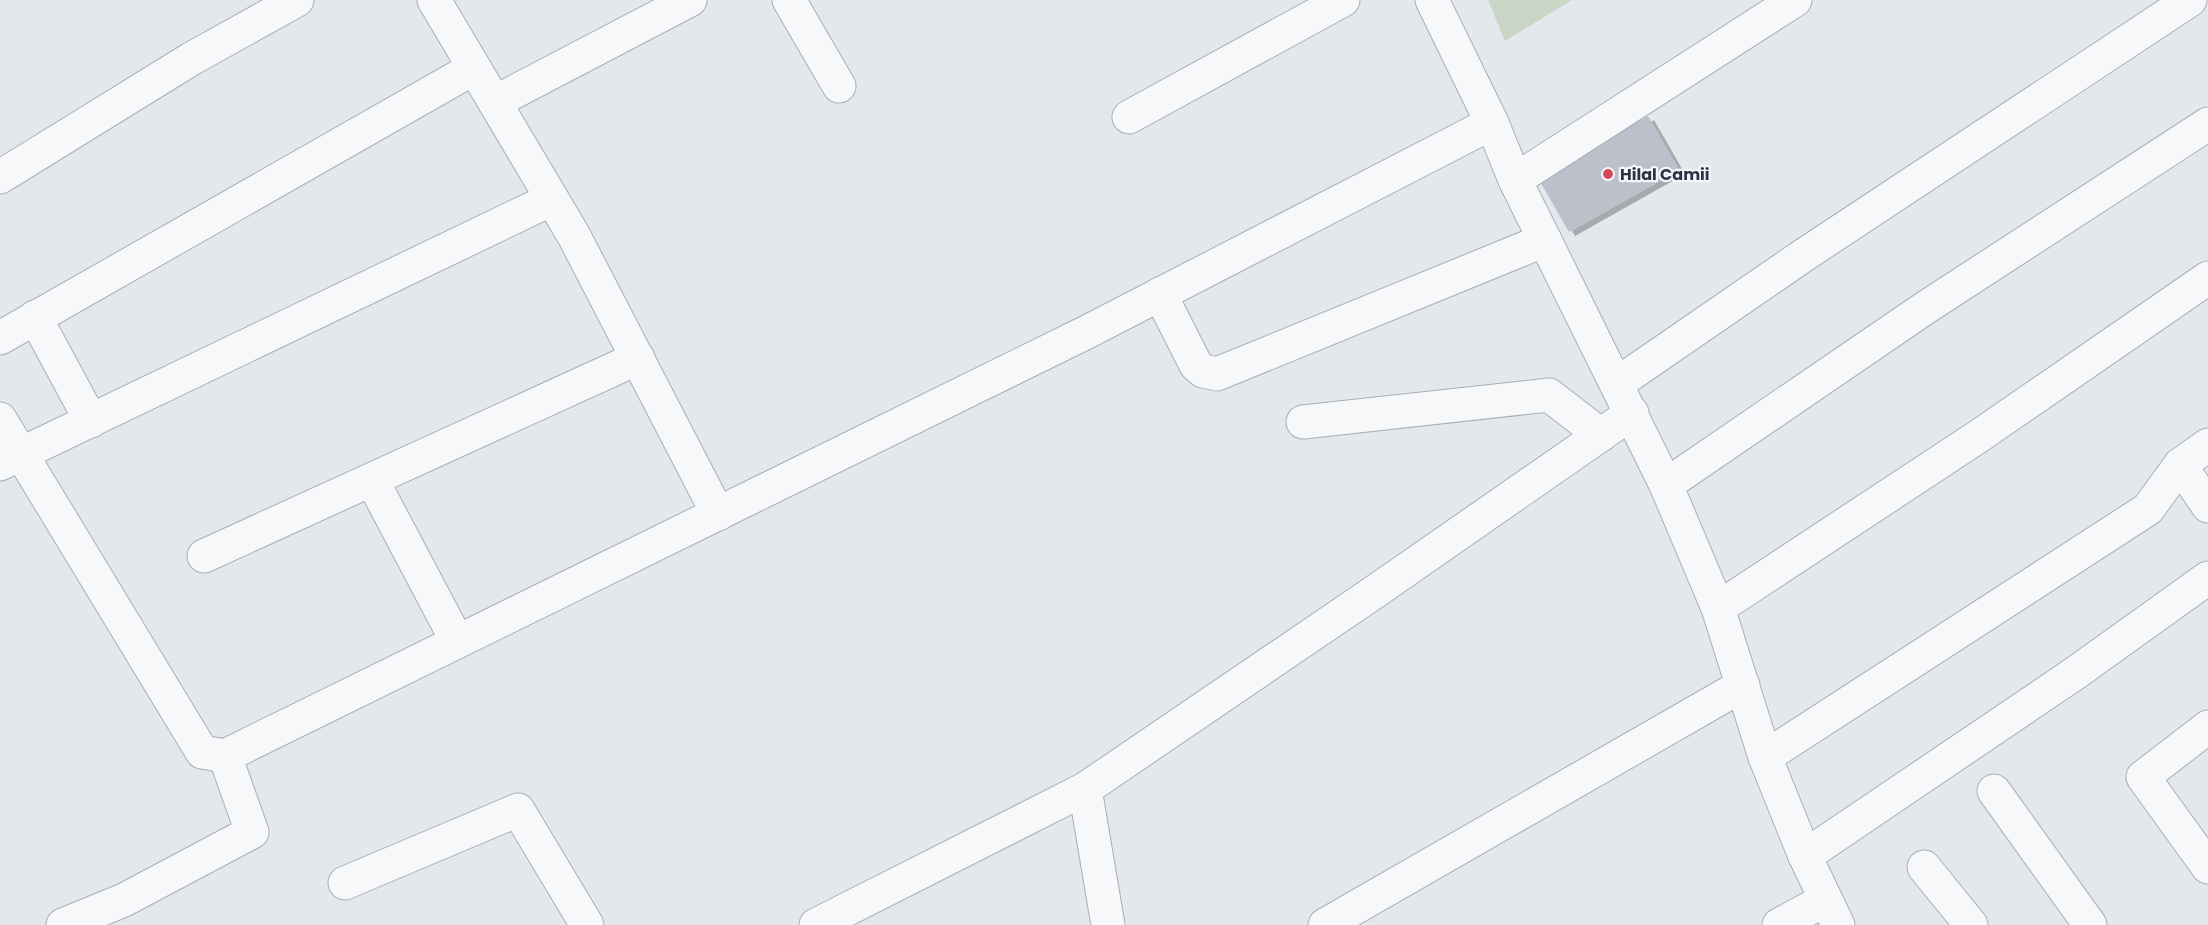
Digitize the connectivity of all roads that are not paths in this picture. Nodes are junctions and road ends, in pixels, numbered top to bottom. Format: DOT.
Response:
graph roads {
  1 [pos="297,0"];
  2 [pos="434,0"];
  3 [pos="690,0"];
  4 [pos="789,0"];
  5 [pos="1343,0"];
  6 [pos="1432,0"];
  7 [pos="1796,0"];
  8 [pos="2190,0"];
  9 [pos="474,68"];
  10 [pos="838,86"];
  11 [pos="495,102"];
  12 [pos="1129,117"];
  13 [pos="1492,123"];
  14 [pos="2208,124"];
  15 [pos="0,177"];
  16 [pos="1515,180"];
  17 [pos="552,199"];
  18 [pos="1545,240"];
  19 [pos="2208,278"];
  20 [pos="1160,294"];
  21 [pos="35,317"];
  22 [pos="0,338"];
  23 [pos="638,358"];
  24 [pos="1618,383"];
  25 [pos="1632,413"];
  26 [pos="0,419"];
  27 [pos="91,421"];
  28 [pos="1303,422"];
  29 [pos="1601,435"];
  30 [pos="2208,445"];
  31 [pos="11,460"];
  32 [pos="2180,465"];
  33 [pos="372,480"];
  34 [pos="1666,485"];
  35 [pos="2208,506"];
  36 [pos="718,514"];
  37 [pos="204,556"];
  38 [pos="2208,578"];
  39 [pos="1718,608"];
  40 [pos="457,641"];
  41 [pos="1743,685"];
  42 [pos="2208,727"];
  43 [pos="225,756"];
  44 [pos="1765,757"];
  45 [pos="1085,789"];
  46 [pos="1994,791"];
  47 [pos="1805,856"];
  48 [pos="1924,867"];
  49 [pos="2208,867"];
  50 [pos="345,883"];
  51 [pos="131,912"];
  52 [pos="1832,913"];
  53 [pos="576,923"];
  54 [pos="63,925"];
  55 [pos="816,925"];
  56 [pos="1108,925"];
  57 [pos="1325,925"];
  58 [pos="1779,925"];
  59 [pos="1971,925"];
  60 [pos="2090,925"];
  1 -- 15 [label="street"];
  2 -- 9 [label="street"];
  3 -- 11 [label="street"];
  4 -- 10 [label="street"];
  5 -- 12 [label="street"];
  6 -- 13 [label="street"];
  7 -- 16 [label="street"];
  8 -- 24 [label="street"];
  9 -- 11 [label="street"];
  9 -- 21 [label="street"];
  11 -- 17 [label="street"];
  13 -- 16 [label="street"];
  13 -- 20 [label="street"];
  14 -- 34 [label="street"];
  16 -- 18 [label="street"];
  17 -- 23 [label="street"];
  17 -- 27 [label="street"];
  18 -- 20 [label="street"];
  18 -- 24 [label="street"];
  19 -- 39 [label="street"];
  20 -- 36 [label="street"];
  21 -- 22 [label="street"];
  21 -- 27 [label="street"];
  23 -- 33 [label="street"];
  23 -- 36 [label="street"];
  24 -- 25 [label="street"];
  25 -- 29 [label="street"];
  25 -- 34 [label="street"];
  26 -- 31 [label="street"];
  27 -- 31 [label="street"];
  28 -- 29 [label="street"];
  29 -- 45 [label="street"];
  30 -- 32 [label="street"];
  31 -- 43 [label="street"];
  32 -- 35 [label="street"];
  32 -- 44 [label="street"];
  33 -- 37 [label="street"];
  33 -- 40 [label="street"];
  34 -- 39 [label="street"];
  36 -- 40 [label="street"];
  38 -- 47 [label="street"];
  39 -- 41 [label="street"];
  40 -- 43 [label="street"];
  41 -- 44 [label="street"];
  41 -- 57 [label="street"];
  42 -- 49 [label="street"];
  43 -- 51 [label="street"];
  44 -- 47 [label="street"];
  45 -- 55 [label="street"];
  45 -- 56 [label="street"];
  46 -- 60 [label="street"];
  47 -- 52 [label="street"];
  48 -- 59 [label="street"];
  50 -- 53 [label="street"];
  51 -- 54 [label="street"];
  52 -- 58 [label="street"];
}
